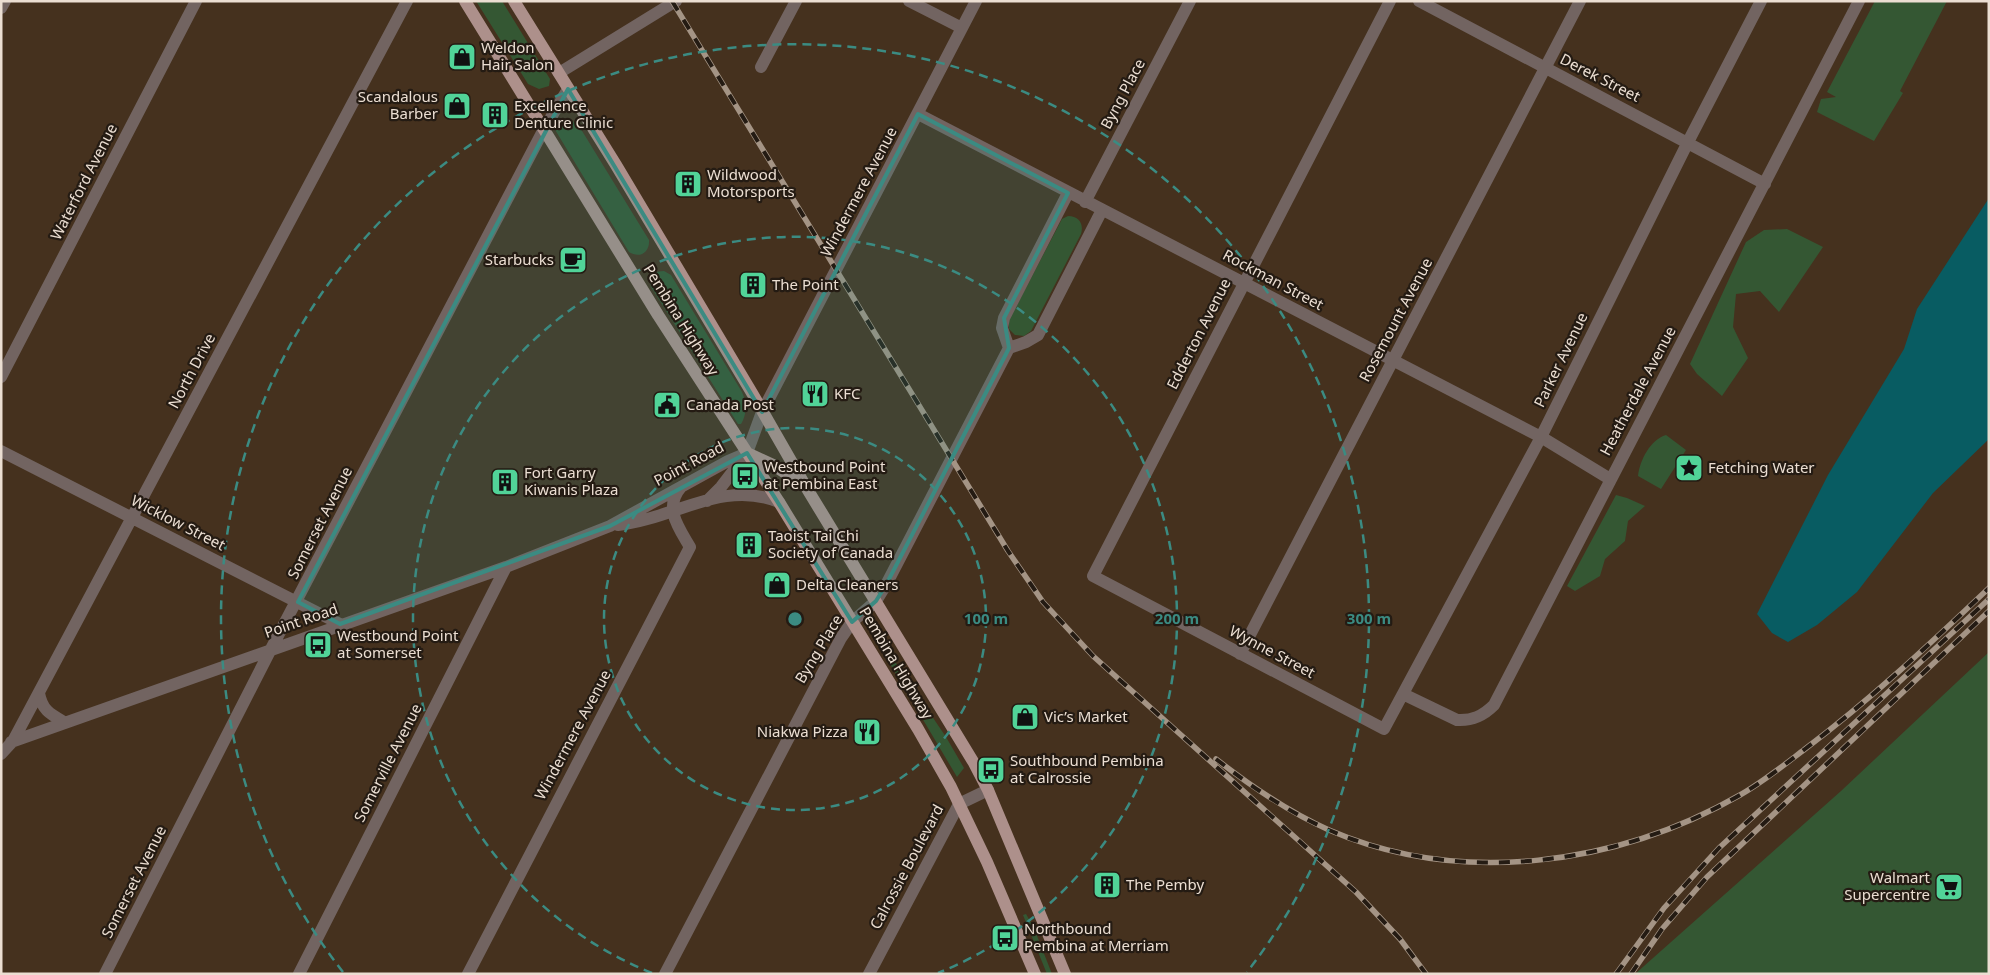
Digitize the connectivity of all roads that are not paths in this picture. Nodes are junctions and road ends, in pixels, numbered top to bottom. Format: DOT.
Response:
graph roads {
  1 [pos="5,1"];
  2 [pos="196,1"];
  3 [pos="407,1"];
  4 [pos="465,1"];
  5 [pos="514,1"];
  6 [pos="676,1"];
  7 [pos="796,1"];
  8 [pos="909,1"];
  9 [pos="976,1"];
  10 [pos="1190,1"];
  11 [pos="1390,1"];
  12 [pos="1419,1"];
  13 [pos="1580,1"];
  14 [pos="1761,1"];
  15 [pos="1859,1"];
  16 [pos="1,8"];
  17 [pos="962,28"];
  18 [pos="761,67"];
  19 [pos="1546,68"];
  20 [pos="559,73"];
  21 [pos="568,89"];
  22 [pos="918,114"];
  23 [pos="544,129"];
  24 [pos="1688,142"];
  25 [pos="1765,184"];
  26 [pos="1068,193"];
  27 [pos="1085,202"];
  28 [pos="1102,210"];
  29 [pos="1244,283"];
  30 [pos="1009,348"];
  31 [pos="1393,361"];
  32 [pos="1,377"];
  33 [pos="762,412"];
  34 [pos="1541,438"];
  35 [pos="1,451"];
  36 [pos="747,453"];
  37 [pos="1610,479"];
  38 [pos="681,487"];
  39 [pos="806,487"];
  40 [pos="707,501"];
  41 [pos="779,502"];
  42 [pos="672,512"];
  43 [pos="132,518"];
  44 [pos="610,526"];
  45 [pos="506,567"];
  46 [pos="1093,576"];
  47 [pos="876,601"];
  48 [pos="298,602"];
  49 [pos="852,622"];
  50 [pos="340,624"];
  51 [pos="272,649"];
  52 [pos="1240,654"];
  53 [pos="39,693"];
  54 [pos="1402,694"];
  55 [pos="64,722"];
  56 [pos="1384,729"];
  57 [pos="7,743"];
  58 [pos="1,754"];
  59 [pos="988,790"];
  60 [pos="959,804"];
  61 [pos="105,974"];
  62 [pos="299,974"];
  63 [pos="468,974"];
  64 [pos="665,974"];
  65 [pos="869,974"];
  66 [pos="1035,974"];
  67 [pos="1065,974"];
  1 -- 16 [label="street"];
  2 -- 32 [label="street, Waterford Avenue"];
  3 -- 43 [label="street, North Drive"];
  4 -- 23 [label="main road, Pembina Highway"];
  5 -- 20 [label="main road, Pembina Highway"];
  6 -- 20 [label="street"];
  7 -- 18 [label="street"];
  8 -- 17 [label="street"];
  9 -- 17 [label="street, Windermere Avenue"];
  10 -- 27 [label="street, Byng Place"];
  11 -- 29 [label="street, Edderton Avenue"];
  12 -- 19 [label="street, Derek Street"];
  13 -- 19 [label="street, Rosemount Avenue"];
  14 -- 24 [label="street, Parker Avenue"];
  15 -- 25 [label="street, Heatherdale Avenue"];
  17 -- 22 [label="street, Windermere Avenue"];
  19 -- 24 [label="street, Derek Street"];
  19 -- 31 [label="street, Rosemount Avenue"];
  20 -- 21 [label="main road, Pembina Highway"];
  21 -- 23 [label="street, Somerset Avenue"];
  21 -- 33 [label="main road, Pembina Highway"];
  22 -- 26 [label="street, Rockman Street"];
  22 -- 33 [label="street, Windermere Avenue"];
  23 -- 36 [label="main road, Pembina Highway"];
  23 -- 48 [label="street, Somerset Avenue"];
  24 -- 25 [label="street, Derek Street"];
  24 -- 34 [label="street, Parker Avenue"];
  25 -- 37 [label="street, Heatherdale Avenue"];
  26 -- 27 [label="street, Rockman Street"];
  26 -- 30 [label="street"];
  27 -- 28 [label="street, Rockman Street"];
  28 -- 29 [label="street, Rockman Street"];
  28 -- 30 [label="street"];
  29 -- 31 [label="street, Rockman Street"];
  29 -- 46 [label="street, Edderton Avenue"];
  30 -- 47 [label="street, Byng Place"];
  31 -- 34 [label="street, Rockman Street"];
  31 -- 52 [label="street, Rosemount Avenue"];
  33 -- 36 [label="street, Windermere Avenue"];
  33 -- 39 [label="main road, Pembina Highway"];
  34 -- 37 [label="street, Rockman Street"];
  34 -- 54 [label="street, Parker Avenue"];
  35 -- 43 [label="street, Wicklow Street"];
  36 -- 38 [label="street, Point Road"];
  36 -- 39 [label="main road"];
  36 -- 40 [label="street, Point Road"];
  36 -- 41 [label="main road, Pembina Highway"];
  37 -- 54 [label="street, Heatherdale Avenue"];
  38 -- 42 [label="street"];
  38 -- 44 [label="street, Point Road"];
  39 -- 47 [label="main road, Pembina Highway"];
  40 -- 41 [label="street"];
  40 -- 42 [label="street, Point Road"];
  41 -- 49 [label="main road, Pembina Highway"];
  42 -- 44 [label="street, Point Road"];
  42 -- 63 [label="street, Windermere Avenue"];
  43 -- 48 [label="street, Wicklow Street"];
  43 -- 53 [label="street, North Drive"];
  44 -- 45 [label="street, Point Road"];
  45 -- 50 [label="street, Point Road"];
  45 -- 62 [label="street, Somerville Avenue"];
  46 -- 52 [label="street, Wynne Street"];
  47 -- 49 [label="street, Byng Place"];
  47 -- 59 [label="main road, Pembina Highway"];
  48 -- 50 [label="street, Wicklow Street"];
  48 -- 51 [label="street, Somerset Avenue"];
  49 -- 60 [label="main road, Pembina Highway"];
  49 -- 64 [label="street, Byng Place"];
  50 -- 51 [label="street, Point Road"];
  51 -- 55 [label="street, Point Road"];
  51 -- 61 [label="street, Somerset Avenue"];
  52 -- 56 [label="street, Wynne Street"];
  53 -- 55 [label="street"];
  53 -- 57 [label="street, North Drive"];
  54 -- 56 [label="street, Parker Avenue"];
  55 -- 57 [label="street, Point Road"];
  57 -- 58 [label="street, North Drive"];
  59 -- 60 [label="street, Calrossie Boulevard"];
  59 -- 67 [label="main road, Pembina Highway"];
  60 -- 65 [label="street, Calrossie Boulevard"];
  60 -- 66 [label="main road, Pembina Highway"];
}
